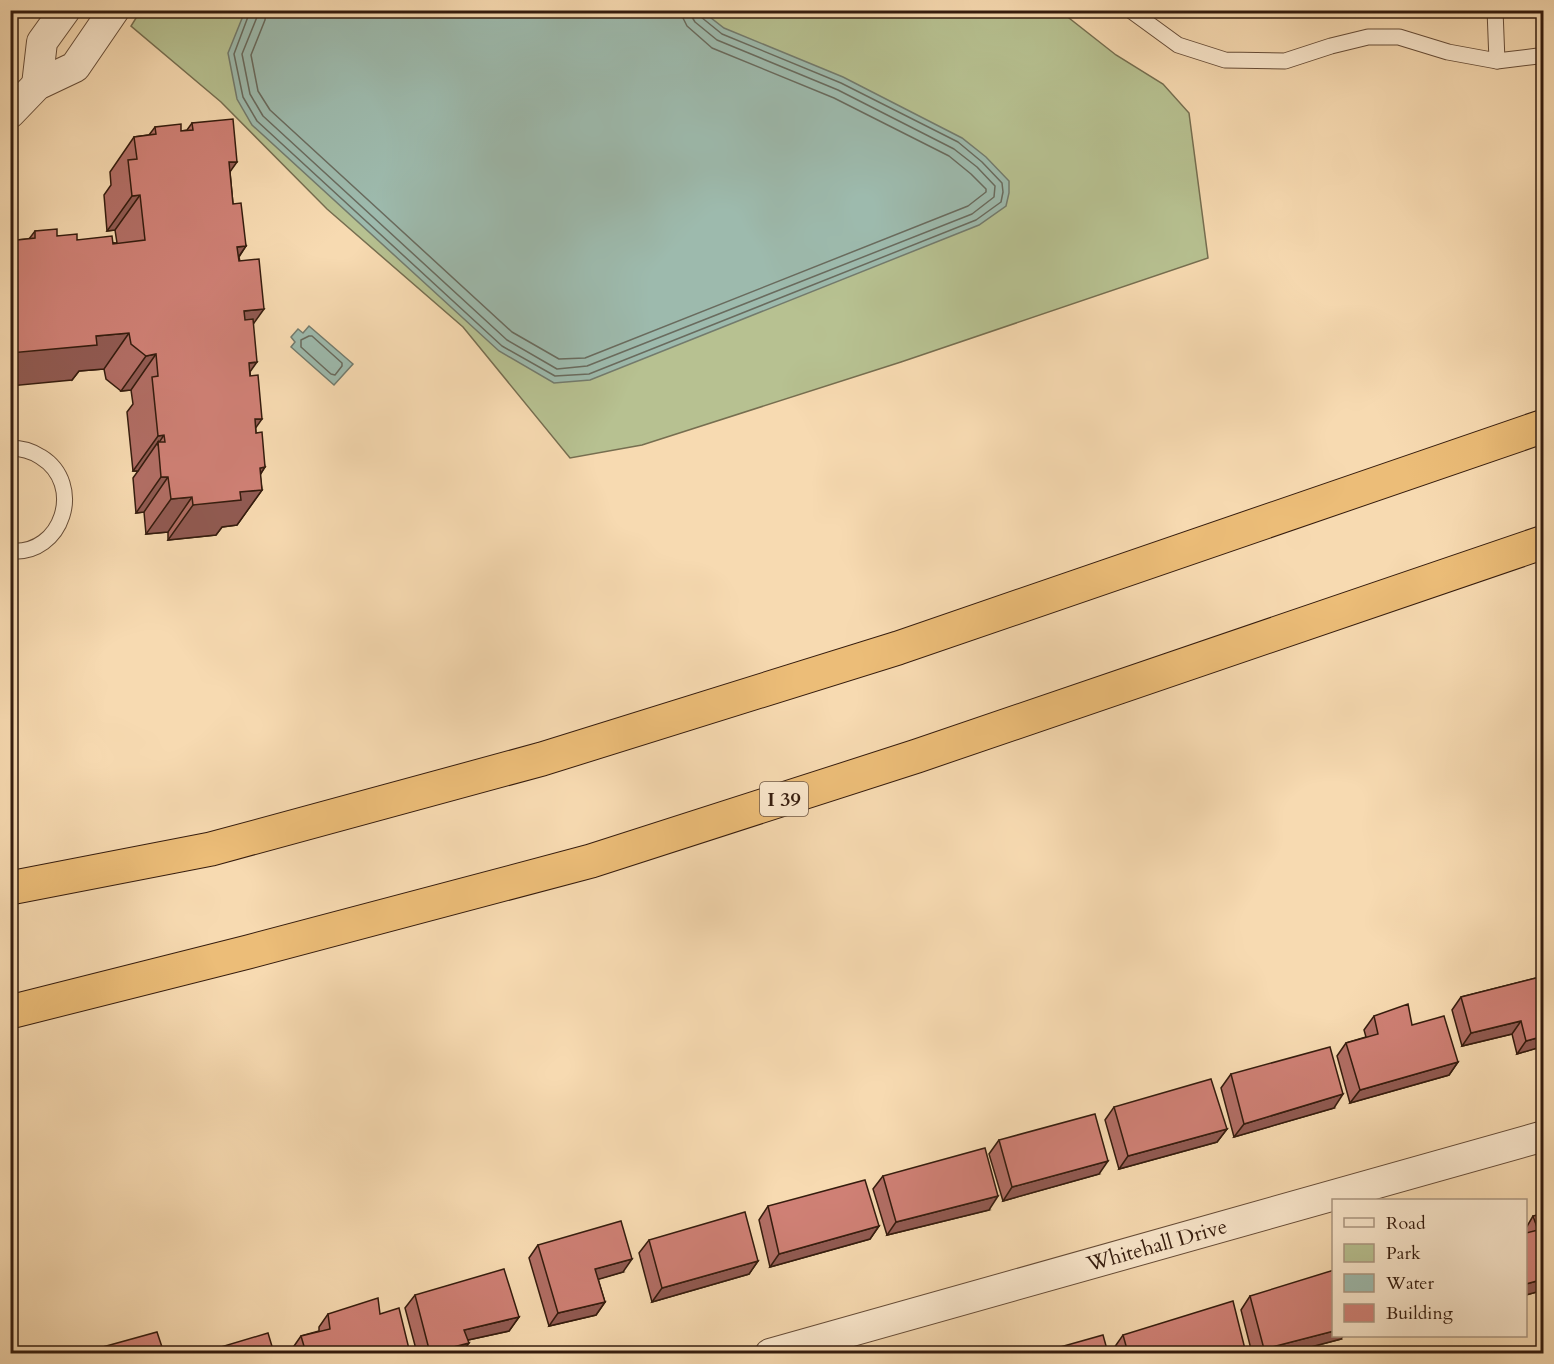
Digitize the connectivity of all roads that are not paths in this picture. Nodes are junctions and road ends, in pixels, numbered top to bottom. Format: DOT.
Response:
graph roads {
  1 [pos="65,10"];
  2 [pos="114,10"];
  3 [pos="1130,10"];
  4 [pos="1495,10"];
  5 [pos="1544,53"];
  6 [pos="1497,61"];
  7 [pos="37,85"];
  8 [pos="10,113"];
  9 [pos="1544,426"];
  10 [pos="10,448"];
  11 [pos="1544,542"];
  12 [pos="10,550"];
  13 [pos="10,888"];
  14 [pos="10,1011"];
  15 [pos="1544,1136"];
  16 [pos="770,1353"];
  1 -- 7 [label="street"];
  2 -- 7 [label="street"];
  3 -- 6 [label="lane"];
  4 -- 6 [label="lane"];
  5 -- 6 [label="lane"];
  7 -- 8 [label="street"];
  9 -- 13 [label="highway"];
  10 -- 12 [label="lane"];
  11 -- 14 [label="highway, I 39"];
  15 -- 16 [label="street, Whitehall Drive"];
}
